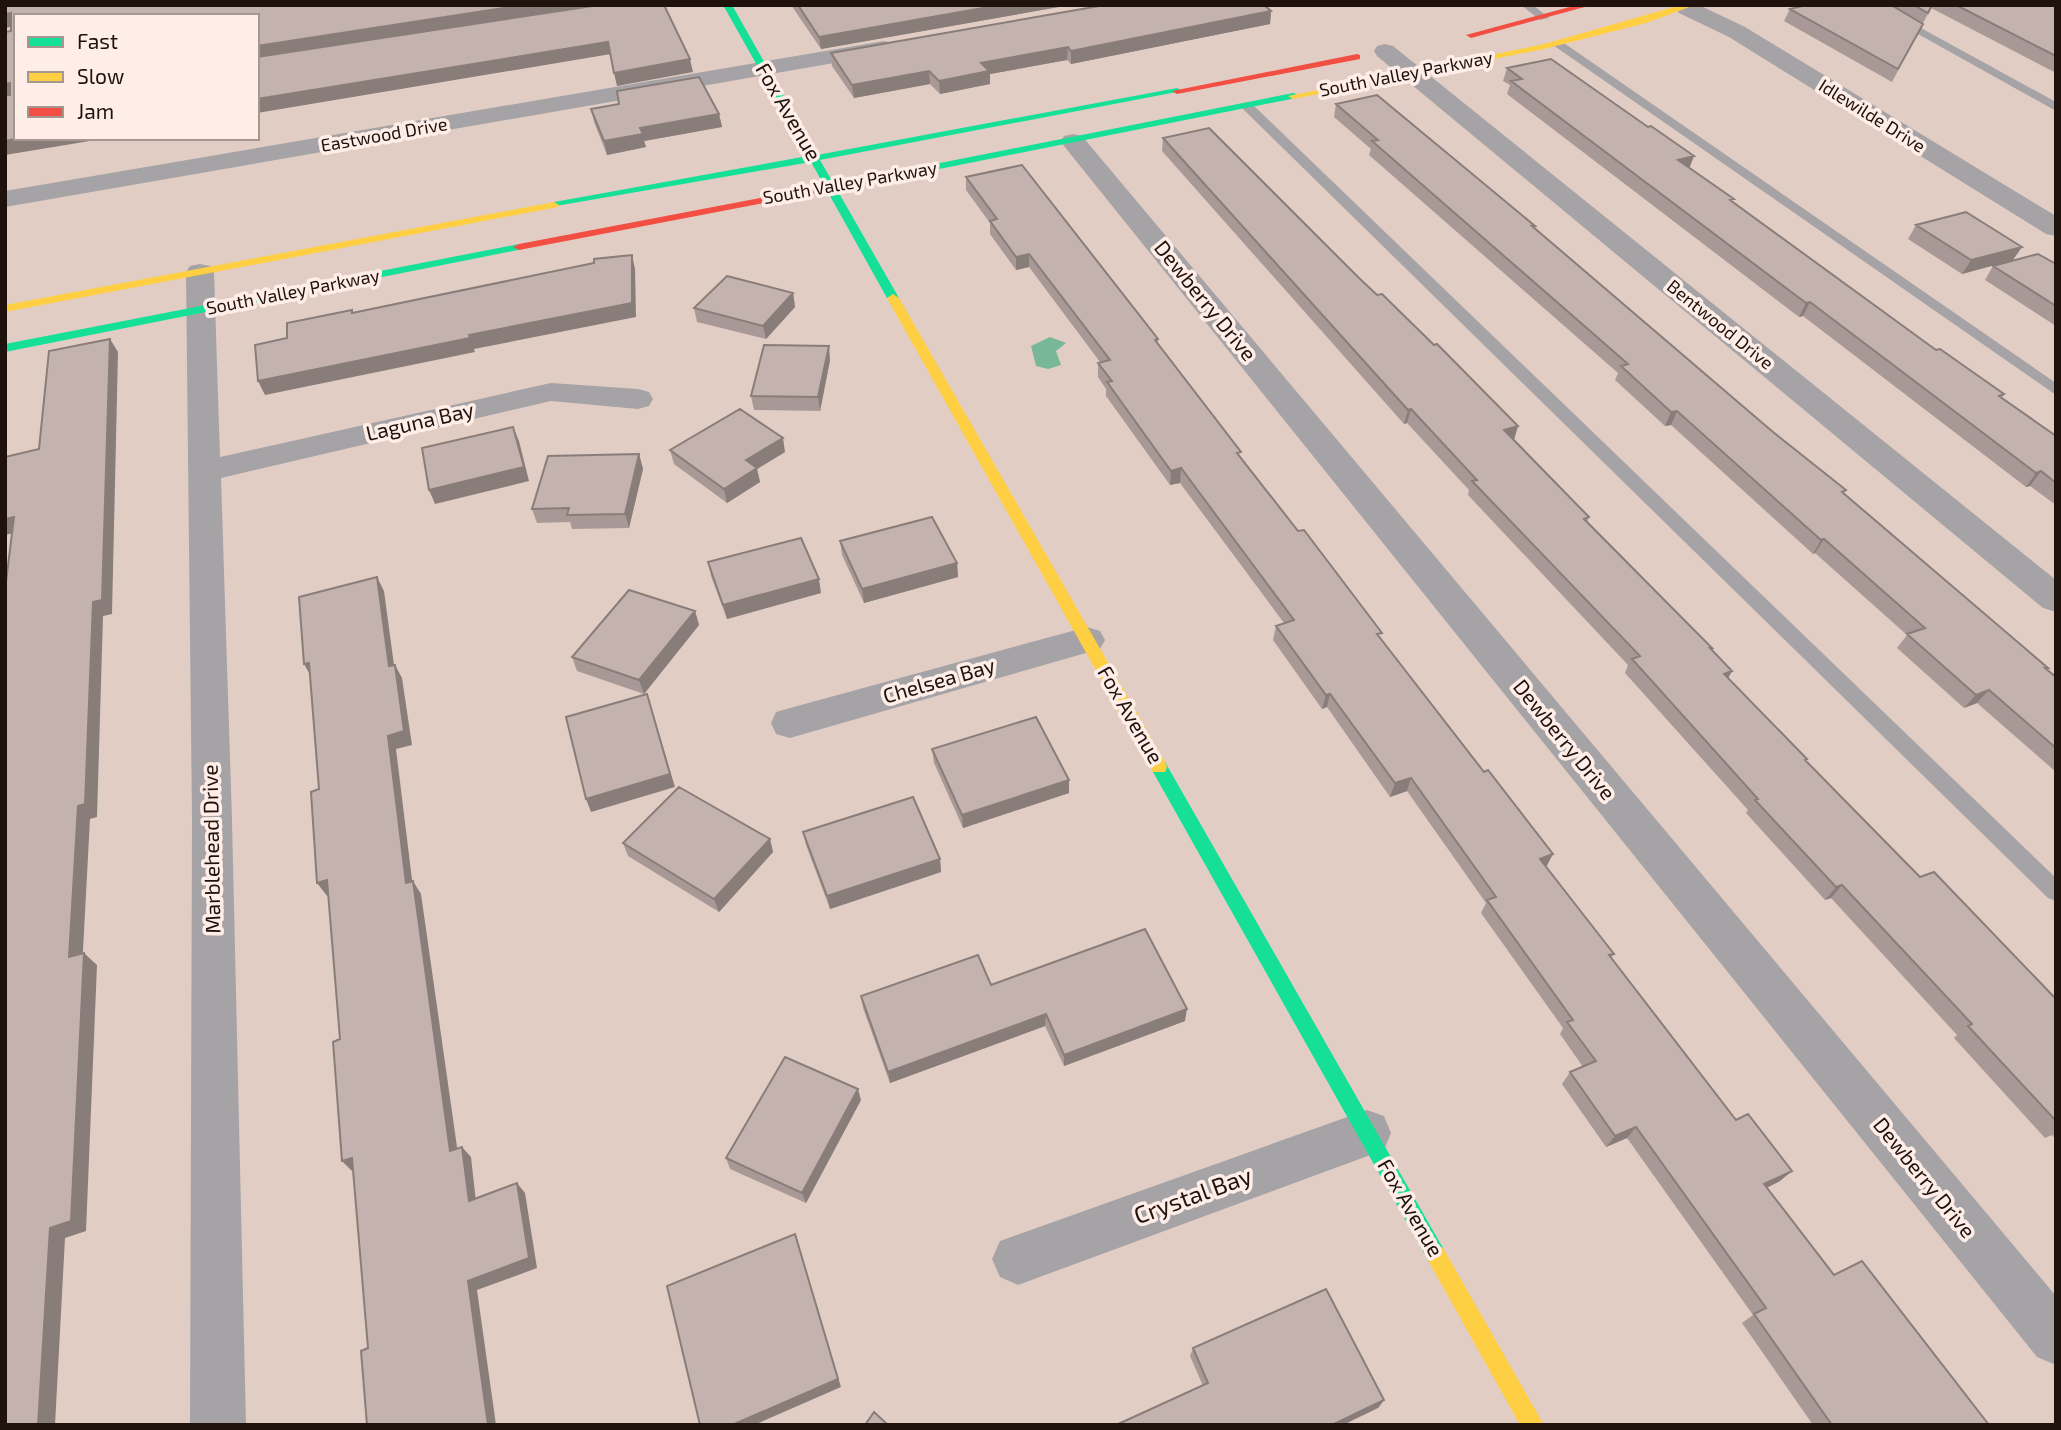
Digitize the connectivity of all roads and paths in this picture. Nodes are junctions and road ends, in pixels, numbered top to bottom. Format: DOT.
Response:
graph roads {
  1 [pos="727,5"];
  2 [pos="1526,5"];
  3 [pos="1588,5"];
  4 [pos="1871,5"];
  5 [pos="1689,6"];
  6 [pos="1544,18"];
  7 [pos="1449,40"];
  8 [pos="908,43"];
  9 [pos="1556,43"];
  10 [pos="1402,57"];
  11 [pos="763,69"];
  12 [pos="1247,106"];
  13 [pos="2056,107"];
  14 [pos="1073,141"];
  15 [pos="815,158"];
  16 [pos="831,187"];
  17 [pos="5,199"];
  18 [pos="2056,228"];
  19 [pos="201,291"];
  20 [pos="5,309"];
  21 [pos="5,348"];
  22 [pos="2056,390"];
  23 [pos="638,399"];
  24 [pos="204,471"];
  25 [pos="2056,599"];
  26 [pos="1087,639"];
  27 [pos="790,723"];
  28 [pos="2056,892"];
  29 [pos="1367,1133"];
  30 [pos="1018,1259"];
  31 [pos="2056,1339"];
  32 [pos="218,1425"];
  33 [pos="1533,1425"];
  1 -- 11 [label="main road, Fox Avenue"];
  2 -- 6 [label="lane"];
  3 -- 6 [label="main road, South Valley Parkway"];
  4 -- 13 [label="lane"];
  5 -- 9 [label="main road, South Valley Parkway"];
  5 -- 18 [label="street, Idlewilde Drive"];
  6 -- 7 [label="main road, South Valley Parkway"];
  8 -- 11 [label="street, Eastwood Drive"];
  9 -- 10 [label="main road, South Valley Parkway"];
  9 -- 22 [label="lane"];
  10 -- 12 [label="main road, South Valley Parkway"];
  10 -- 15 [label="main road, South Valley Parkway"];
  10 -- 25 [label="street, Bentwood Drive"];
  11 -- 15 [label="main road, Fox Avenue"];
  11 -- 17 [label="street, Eastwood Drive"];
  12 -- 14 [label="main road, South Valley Parkway"];
  12 -- 28 [label="lane"];
  14 -- 16 [label="main road, South Valley Parkway"];
  14 -- 31 [label="street, Dewberry Drive"];
  15 -- 16 [label="main road, Fox Avenue"];
  15 -- 19 [label="main road, South Valley Parkway"];
  16 -- 19 [label="main road, South Valley Parkway"];
  16 -- 26 [label="main road, Fox Avenue"];
  19 -- 20 [label="main road, South Valley Parkway"];
  19 -- 21 [label="main road, South Valley Parkway"];
  19 -- 24 [label="street, Marblehead Drive"];
  23 -- 24 [label="street, Laguna Bay"];
  24 -- 32 [label="street, Marblehead Drive"];
  26 -- 27 [label="street, Chelsea Bay"];
  26 -- 29 [label="main road, Fox Avenue"];
  29 -- 30 [label="street, Crystal Bay"];
  29 -- 33 [label="main road, Fox Avenue"];
}
